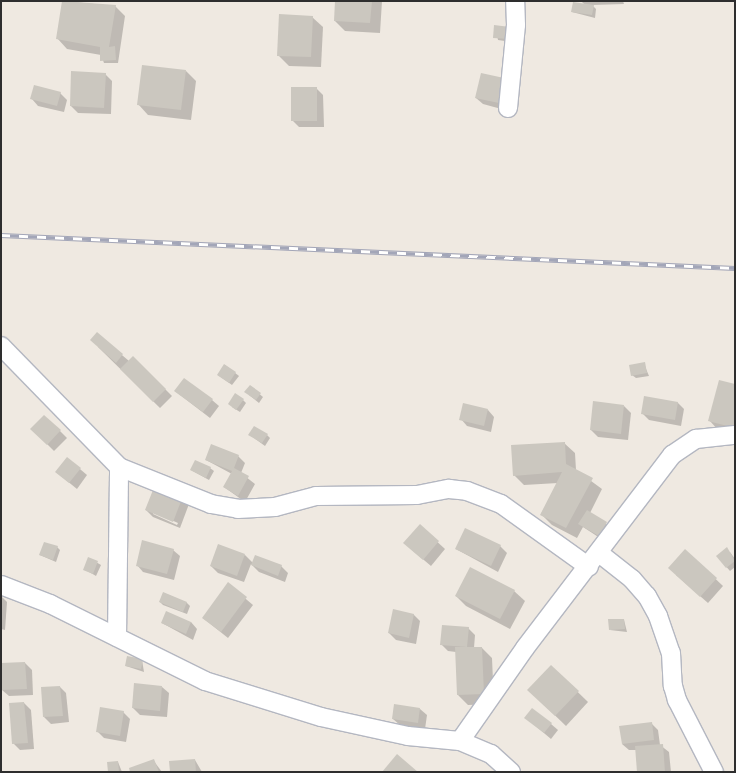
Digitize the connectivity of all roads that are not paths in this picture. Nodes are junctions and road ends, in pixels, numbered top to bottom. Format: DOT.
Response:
graph roads {
  1 [pos="514,1"];
  2 [pos="508,108"];
  3 [pos="1,346"];
  4 [pos="735,435"];
  5 [pos="119,467"];
  6 [pos="594,560"];
  7 [pos="1,585"];
  8 [pos="118,637"];
  9 [pos="460,741"];
  10 [pos="511,772"];
  11 [pos="714,772"];
  1 -- 2 [label="street"];
  3 -- 5 [label="street"];
  4 -- 6 [label="street"];
  5 -- 6 [label="street"];
  5 -- 8 [label="street"];
  6 -- 9 [label="street"];
  6 -- 11 [label="street"];
  7 -- 8 [label="street"];
  8 -- 9 [label="street"];
  9 -- 10 [label="street"];
}
